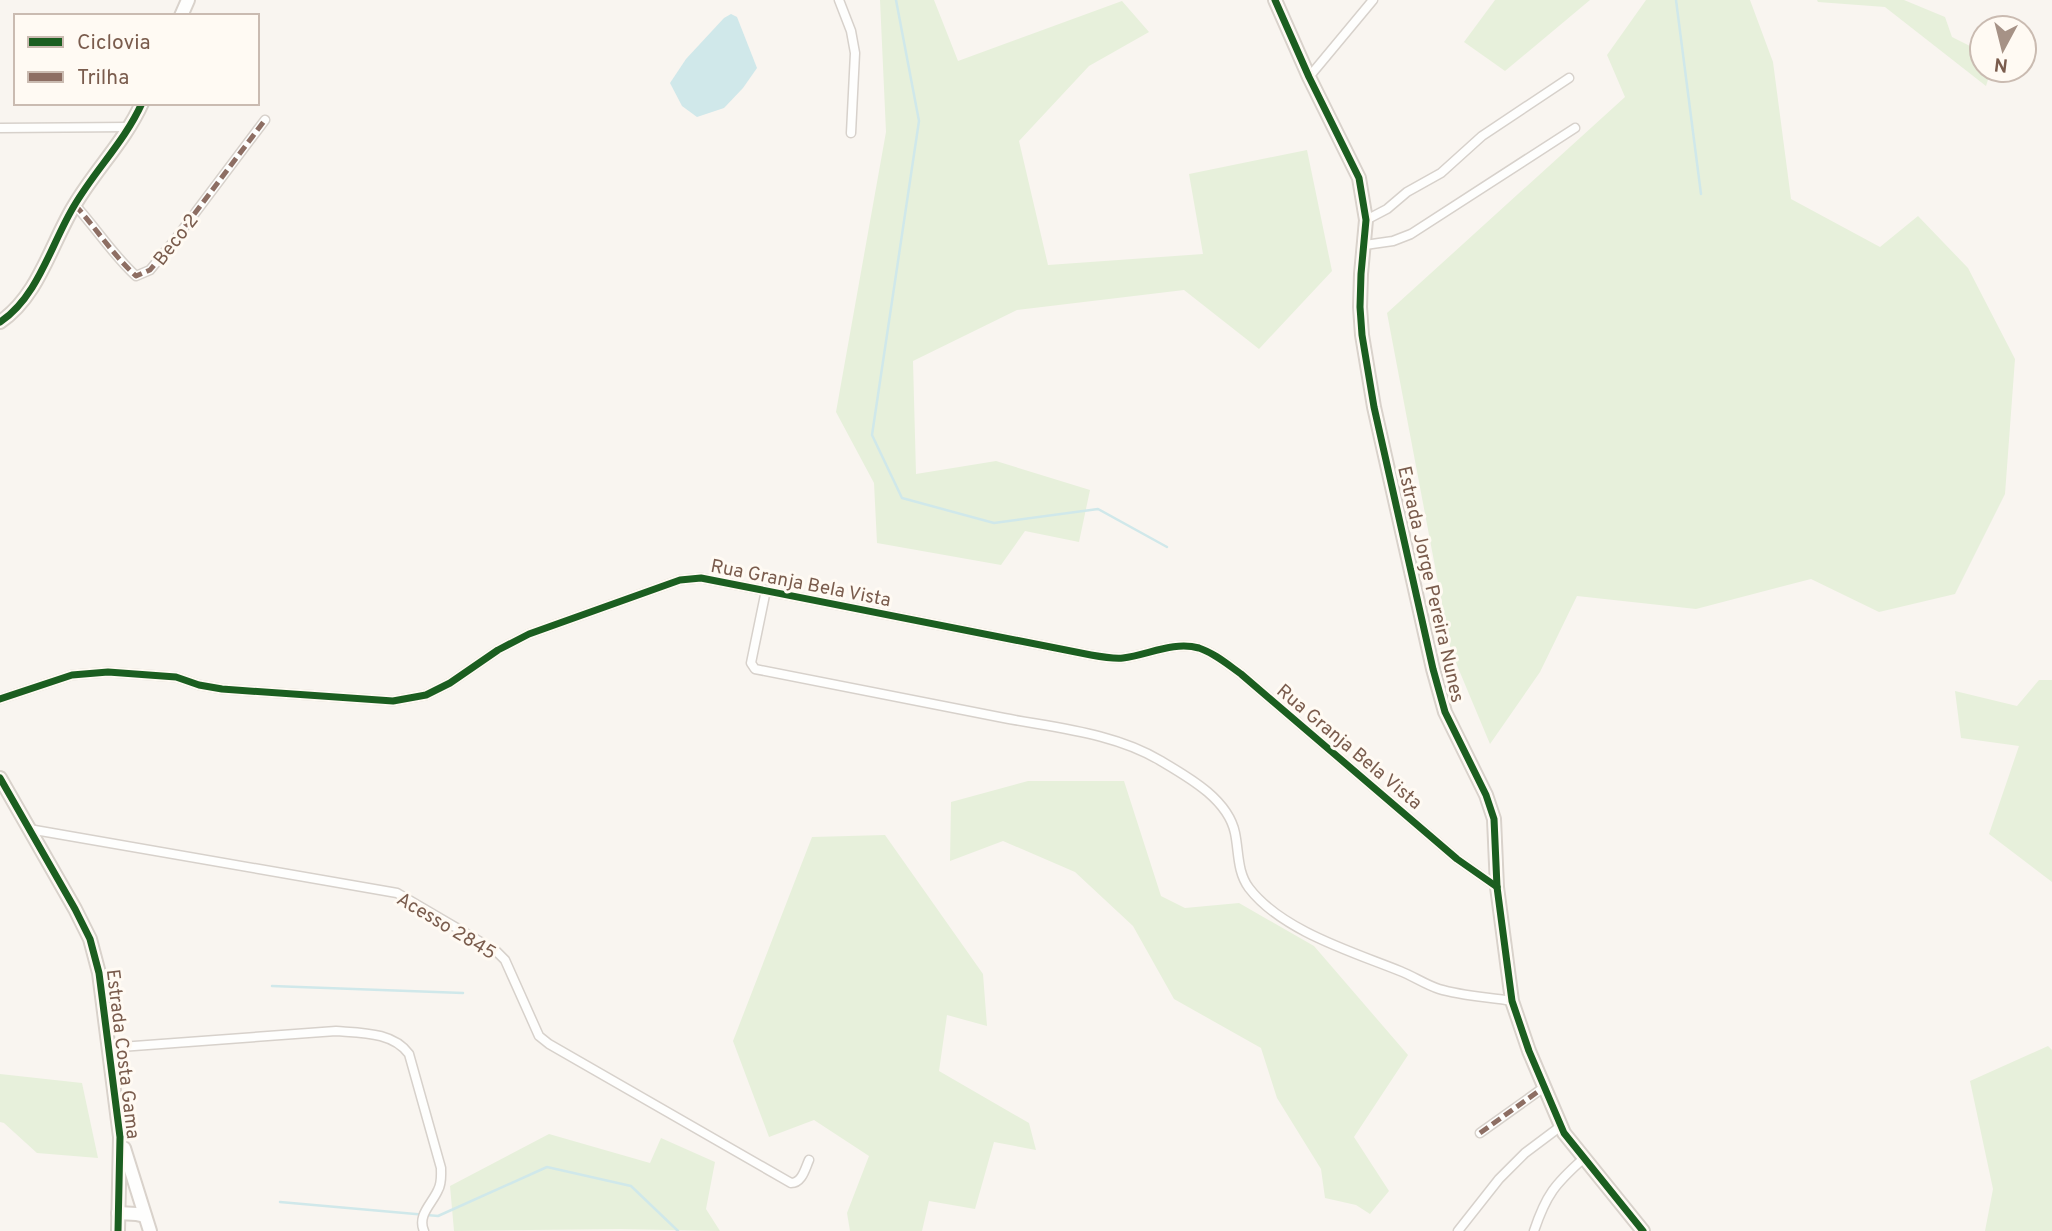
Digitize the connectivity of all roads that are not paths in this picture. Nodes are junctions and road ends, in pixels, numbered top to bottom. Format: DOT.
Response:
graph roads {
  1 [pos="839,0"];
  2 [pos="1275,0"];
  3 [pos="1373,0"];
  4 [pos="1309,77"];
  5 [pos="1569,78"];
  6 [pos="141,105"];
  7 [pos="265,120"];
  8 [pos="131,127"];
  9 [pos="0,128"];
  10 [pos="1576,128"];
  11 [pos="851,132"];
  12 [pos="75,205"];
  13 [pos="1366,220"];
  14 [pos="1365,245"];
  15 [pos="0,322"];
  16 [pos="765,590"];
  17 [pos="0,699"];
  18 [pos="0,778"];
  19 [pos="29,829"];
  20 [pos="1497,887"];
  21 [pos="1512,1001"];
  22 [pos="107,1048"];
  23 [pos="1543,1088"];
  24 [pos="1561,1126"];
  25 [pos="1480,1133"];
  26 [pos="120,1137"];
  27 [pos="1583,1159"];
  28 [pos="809,1160"];
  29 [pos="118,1213"];
  30 [pos="145,1216"];
  31 [pos="118,1231"];
  32 [pos="150,1231"];
  33 [pos="424,1231"];
  34 [pos="1458,1231"];
  35 [pos="1534,1231"];
  36 [pos="1643,1231"];
  1 -- 11 [label="street"];
  2 -- 4 [label="street, Estrada Jorge Pereira Nunes"];
  3 -- 4 [label="street"];
  4 -- 13 [label="street, Estrada Jorge Pereira Nunes"];
  5 -- 13 [label="street"];
  6 -- 8 [label="street"];
  7 -- 12 [label="street, Beco 2"];
  8 -- 9 [label="street"];
  8 -- 12 [label="street"];
  10 -- 14 [label="street"];
  12 -- 15 [label="street"];
  13 -- 14 [label="street, Estrada Jorge Pereira Nunes"];
  14 -- 20 [label="street, Estrada Jorge Pereira Nunes"];
  16 -- 17 [label="street, Rua Granja Bela Vista"];
  16 -- 20 [label="street, Rua Granja Bela Vista"];
  16 -- 21 [label="street"];
  18 -- 19 [label="street, Estrada Costa Gama"];
  19 -- 22 [label="street, Estrada Costa Gama"];
  19 -- 28 [label="street, Acesso 2845"];
  20 -- 21 [label="street, Estrada Jorge Pereira Nunes"];
  21 -- 23 [label="street, Estrada Jorge Pereira Nunes"];
  22 -- 26 [label="street, Estrada Costa Gama"];
  22 -- 33 [label="street"];
  23 -- 24 [label="street, Estrada Jorge Pereira Nunes"];
  23 -- 25 [label="street"];
  24 -- 27 [label="street, Estrada Jorge Pereira Nunes"];
  24 -- 34 [label="street"];
  26 -- 29 [label="street, Estrada Costa Gama"];
  26 -- 30 [label="street"];
  27 -- 35 [label="street"];
  27 -- 36 [label="street, Estrada Jorge Pereira Nunes"];
  29 -- 30 [label="street"];
  29 -- 31 [label="street, Estrada Costa Gama"];
  30 -- 32 [label="street"];
}
